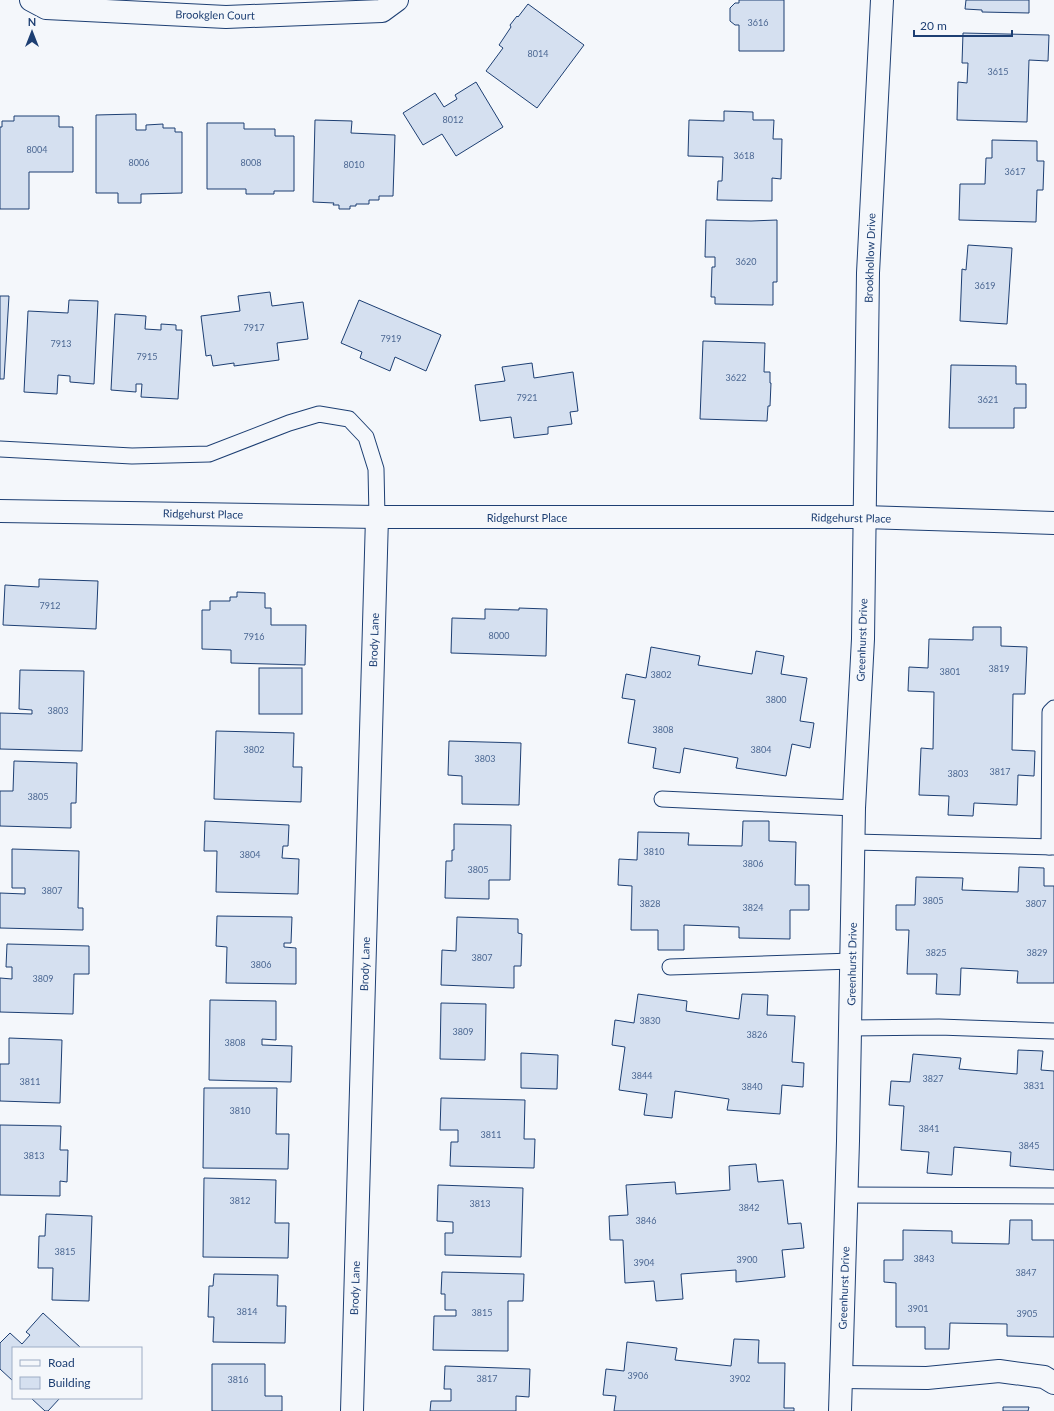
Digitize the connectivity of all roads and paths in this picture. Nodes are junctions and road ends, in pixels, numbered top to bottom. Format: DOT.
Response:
graph roads {
  1 [pos="31,0"];
  2 [pos="397,0"];
  3 [pos="882,0"];
  4 [pos="0,449"];
  5 [pos="0,511"];
  6 [pos="377,517"];
  7 [pos="864,517"];
  8 [pos="1054,523"];
  9 [pos="1054,708"];
  10 [pos="662,799"];
  11 [pos="854,808"];
  12 [pos="854,842"];
  13 [pos="1052,847"];
  14 [pos="852,961"];
  15 [pos="670,967"];
  16 [pos="850,1028"];
  17 [pos="1054,1031"];
  18 [pos="847,1195"];
  19 [pos="1054,1196"];
  20 [pos="841,1377"];
  21 [pos="1054,1383"];
  22 [pos="352,1411"];
  23 [pos="840,1411"];
  1 -- 2 [label="street, Brookglen Court"];
  3 -- 7 [label="street, Brookhollow Drive"];
  4 -- 6 [label="lane"];
  5 -- 6 [label="street, Ridgehurst Place"];
  6 -- 7 [label="street, Ridgehurst Place"];
  6 -- 22 [label="street, Brody Lane"];
  7 -- 8 [label="street, Ridgehurst Place"];
  7 -- 11 [label="street, Greenhurst Drive"];
  9 -- 13 [label="lane"];
  10 -- 11 [label="lane"];
  11 -- 12 [label="street, Greenhurst Drive"];
  12 -- 13 [label="lane"];
  12 -- 14 [label="street, Greenhurst Drive"];
  14 -- 15 [label="lane"];
  14 -- 16 [label="street, Greenhurst Drive"];
  16 -- 17 [label="lane"];
  16 -- 18 [label="street, Greenhurst Drive"];
  18 -- 19 [label="lane"];
  18 -- 20 [label="street, Greenhurst Drive"];
  20 -- 21 [label="street"];
  20 -- 23 [label="street, Greenhurst Drive"];
}
